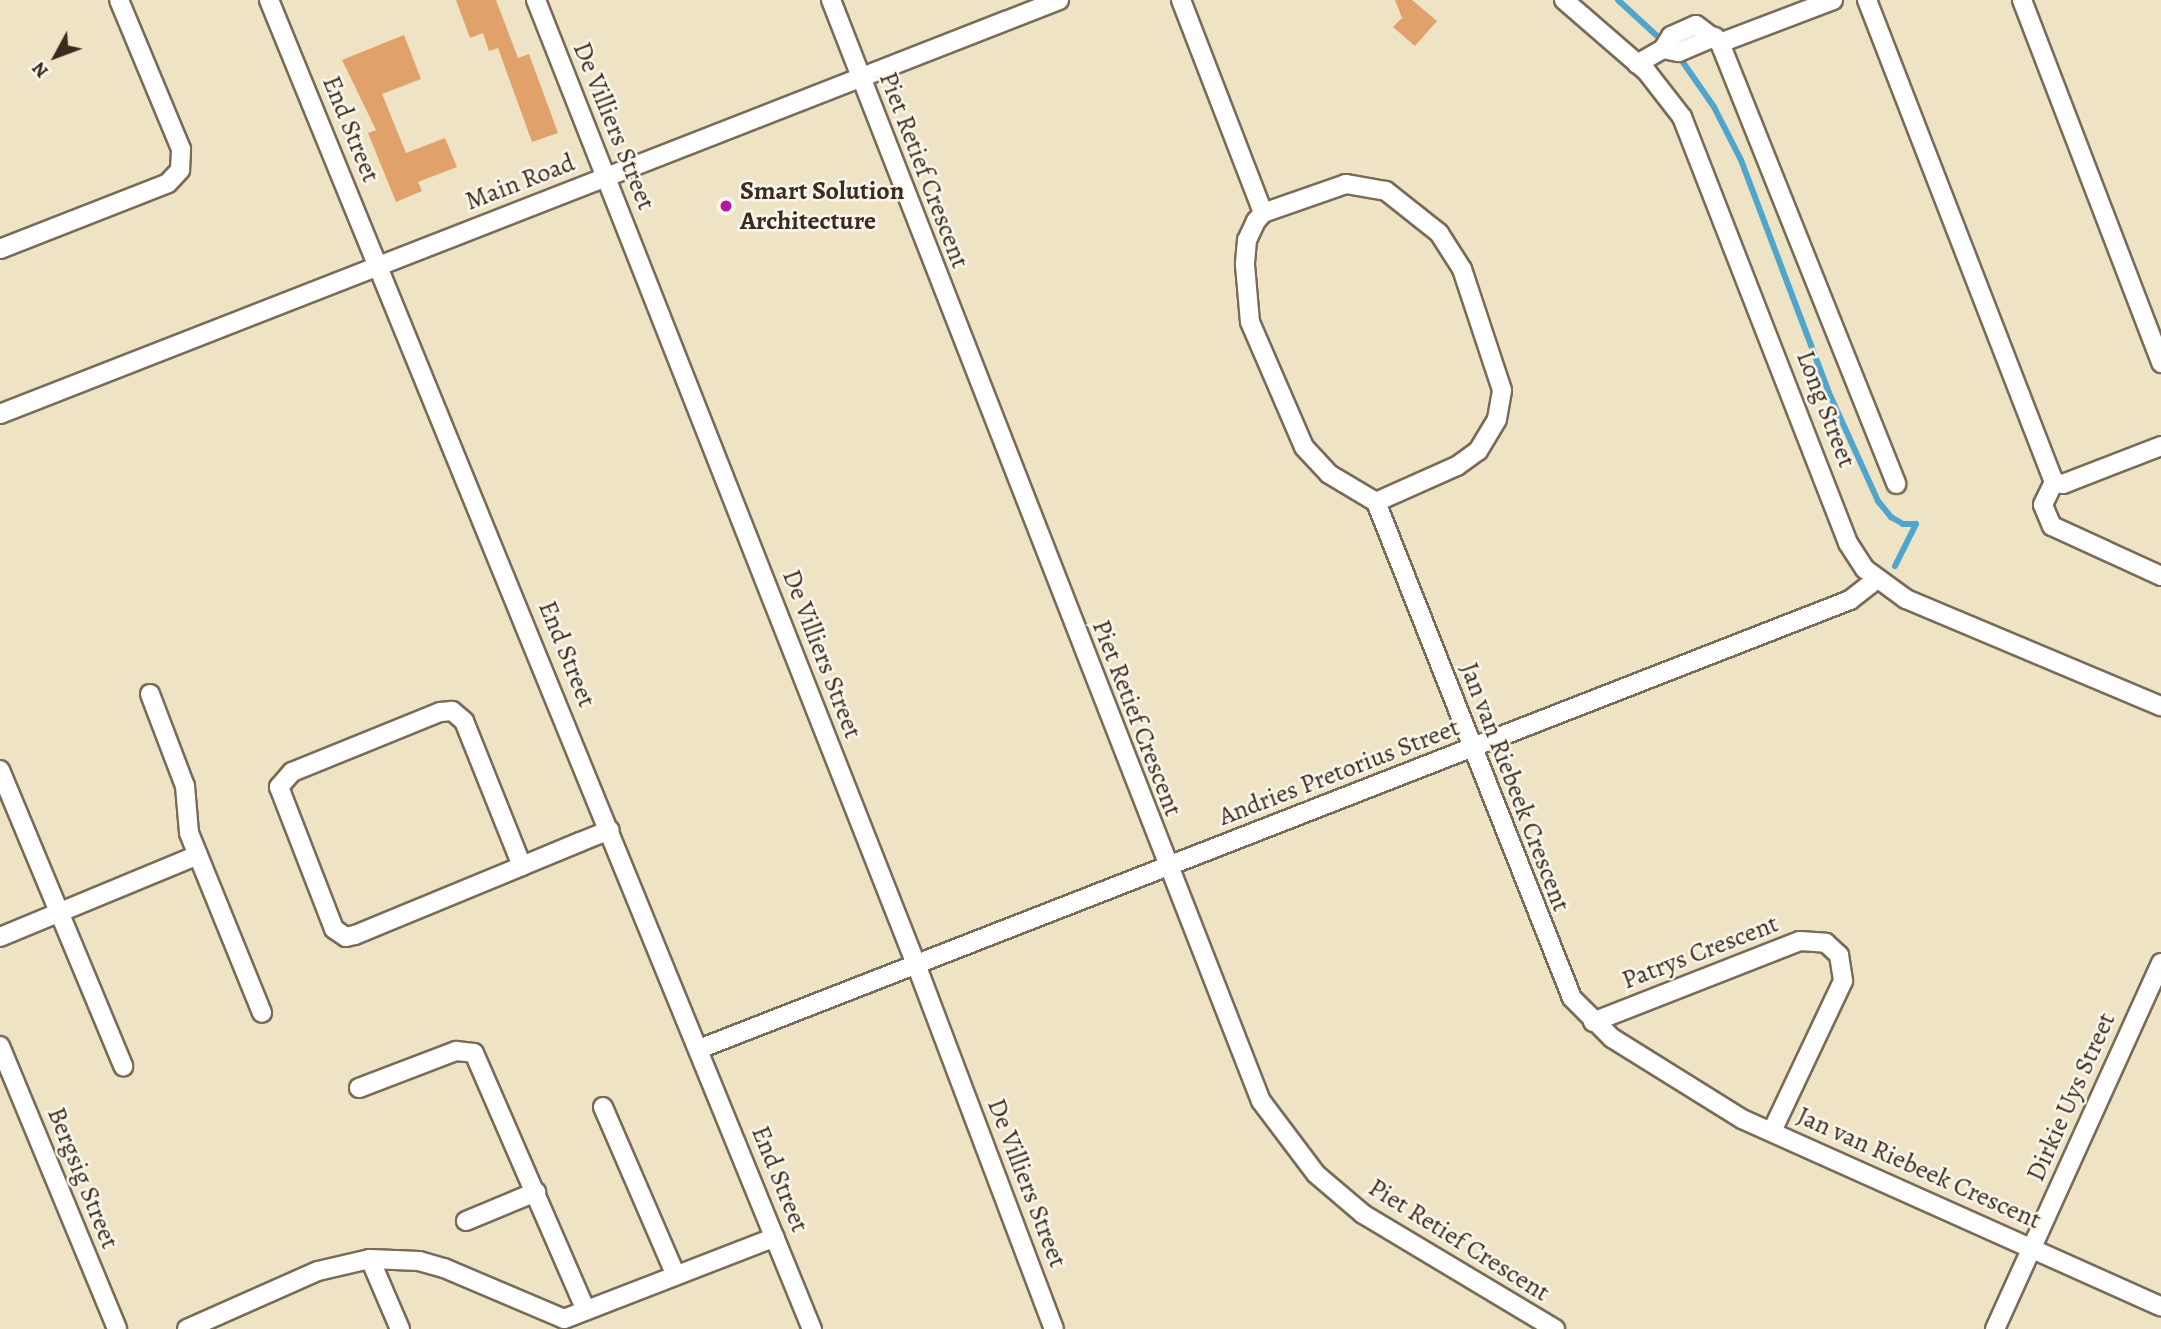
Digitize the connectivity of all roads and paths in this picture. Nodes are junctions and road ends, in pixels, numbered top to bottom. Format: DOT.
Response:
graph roads {
  1 [pos="119,0"];
  2 [pos="269,0"];
  3 [pos="536,0"];
  4 [pos="831,0"];
  5 [pos="1059,0"];
  6 [pos="1181,0"];
  7 [pos="1564,0"];
  8 [pos="1833,0"];
  9 [pos="1867,0"];
  10 [pos="2022,0"];
  11 [pos="1718,40"];
  12 [pos="1637,64"];
  13 [pos="860,78"];
  14 [pos="606,177"];
  15 [pos="1263,213"];
  16 [pos="0,249"];
  17 [pos="379,265"];
  18 [pos="2161,363"];
  19 [pos="0,414"];
  20 [pos="2161,446"];
  21 [pos="2054,482"];
  22 [pos="1896,484"];
  23 [pos="1376,502"];
  24 [pos="2161,576"];
  25 [pos="1876,580"];
  26 [pos="150,694"];
  27 [pos="2161,705"];
  28 [pos="1471,748"];
  29 [pos="0,770"];
  30 [pos="610,830"];
  31 [pos="198,856"];
  32 [pos="522,866"];
  33 [pos="1167,867"];
  34 [pos="59,912"];
  35 [pos="8,934"];
  36 [pos="2161,963"];
  37 [pos="916,964"];
  38 [pos="262,1013"];
  39 [pos="1593,1022"];
  40 [pos="0,1046"];
  41 [pos="699,1049"];
  42 [pos="123,1066"];
  43 [pos="359,1088"];
  44 [pos="603,1107"];
  45 [pos="1772,1131"];
  46 [pos="536,1192"];
  47 [pos="466,1222"];
  48 [pos="775,1237"];
  49 [pos="2032,1246"];
  50 [pos="370,1259"];
  51 [pos="675,1273"];
  52 [pos="2161,1306"];
  53 [pos="586,1310"];
  54 [pos="566,1324"];
  55 [pos="117,1329"];
  56 [pos="187,1329"];
  57 [pos="400,1329"];
  58 [pos="812,1329"];
  59 [pos="1054,1329"];
  60 [pos="1555,1329"];
  61 [pos="1995,1329"];
  1 -- 16 [label="street"];
  2 -- 17 [label="street, End Street"];
  3 -- 14 [label="street, De Villiers Street"];
  4 -- 13 [label="street, Piet Retief Crescent"];
  5 -- 13 [label="street, Main Road"];
  6 -- 15 [label="street"];
  7 -- 12 [label="street, Long Street"];
  8 -- 11 [label="street"];
  9 -- 21 [label="street"];
  10 -- 18 [label="street"];
  11 -- 12 [label="street"];
  11 -- 22 [label="street"];
  12 -- 25 [label="street, Long Street"];
  13 -- 14 [label="street, Main Road"];
  13 -- 33 [label="street, Piet Retief Crescent"];
  14 -- 17 [label="street, Main Road"];
  14 -- 37 [label="street, De Villiers Street"];
  15 -- 23 [label="street"];
  15 -- 23 [label="street"];
  17 -- 19 [label="street, Main Road"];
  17 -- 30 [label="street, End Street"];
  20 -- 21 [label="street"];
  21 -- 24 [label="street"];
  23 -- 28 [label="street, Jan van Riebeek Crescent"];
  25 -- 27 [label="street, Long Street"];
  25 -- 28 [label="street, Andries Pretorius Street"];
  26 -- 31 [label="street"];
  28 -- 33 [label="street, Andries Pretorius Street"];
  28 -- 39 [label="street, Jan van Riebeek Crescent"];
  29 -- 34 [label="street"];
  30 -- 32 [label="street"];
  30 -- 41 [label="street, End Street"];
  31 -- 34 [label="street"];
  31 -- 38 [label="street"];
  32 -- 32 [label="street"];
  33 -- 37 [label="street, Andries Pretorius Street"];
  33 -- 60 [label="street, Piet Retief Crescent"];
  34 -- 35 [label="street"];
  34 -- 42 [label="street"];
  36 -- 49 [label="street, Dirkie Uys Street"];
  37 -- 41 [label="street, Andries Pretorius Street"];
  37 -- 59 [label="street, De Villiers Street"];
  39 -- 45 [label="street, Jan van Riebeek Crescent"];
  39 -- 45 [label="street, Patrys Crescent"];
  40 -- 55 [label="street, Bergsig Street"];
  41 -- 48 [label="street, End Street"];
  43 -- 46 [label="street"];
  44 -- 51 [label="street"];
  45 -- 49 [label="street, Jan van Riebeek Crescent"];
  46 -- 47 [label="street"];
  46 -- 53 [label="street"];
  48 -- 51 [label="street"];
  48 -- 58 [label="street, End Street"];
  49 -- 52 [label="street, Jan van Riebeek Crescent"];
  49 -- 61 [label="street, Dirkie Uys Street"];
  50 -- 54 [label="street"];
  50 -- 56 [label="street"];
  50 -- 57 [label="street"];
  51 -- 53 [label="street"];
  53 -- 54 [label="street"];
}
